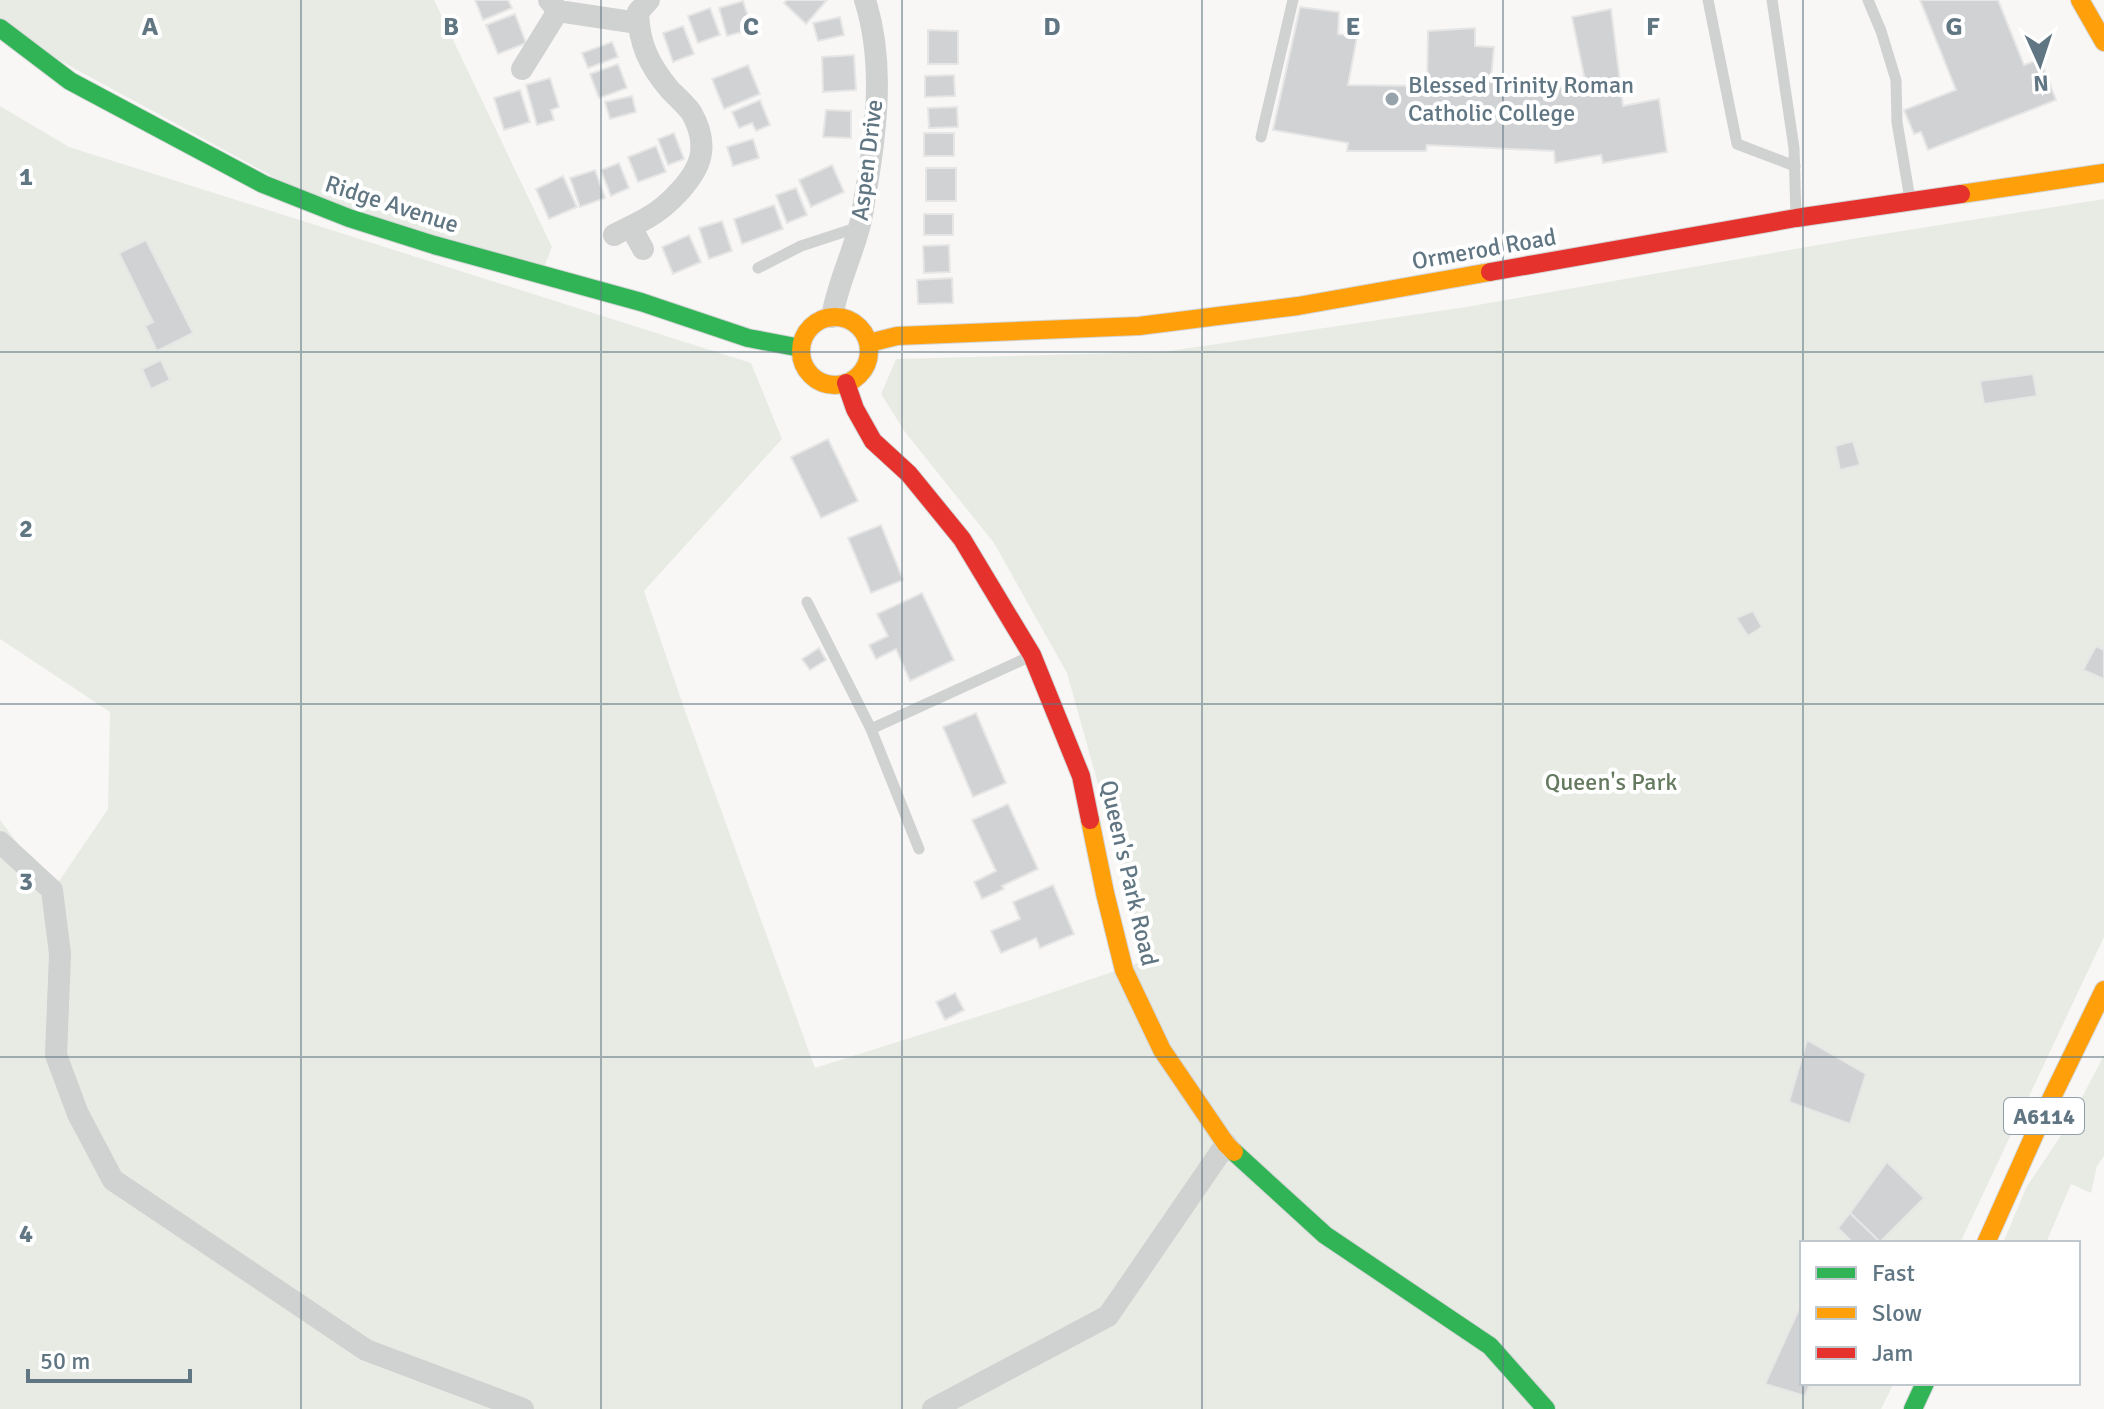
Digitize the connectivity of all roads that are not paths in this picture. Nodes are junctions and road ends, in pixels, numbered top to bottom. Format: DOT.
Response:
graph roads {
  1 [pos="649,0"];
  2 [pos="865,0"];
  3 [pos="1293,0"];
  4 [pos="1708,0"];
  5 [pos="1772,0"];
  6 [pos="1868,0"];
  7 [pos="2080,0"];
  8 [pos="554,6"];
  9 [pos="638,23"];
  10 [pos="0,28"];
  11 [pos="2104,42"];
  12 [pos="522,69"];
  13 [pos="1261,137"];
  14 [pos="1795,166"];
  15 [pos="2104,173"];
  16 [pos="1910,200"];
  17 [pos="1796,218"];
  18 [pos="859,227"];
  19 [pos="643,249"];
  20 [pos="758,268"];
  21 [pos="832,317"];
  22 [pos="869,343"];
  23 [pos="801,348"];
  24 [pos="846,383"];
  25 [pos="807,602"];
  26 [pos="1032,655"];
  27 [pos="871,729"];
  28 [pos="0,842"];
  29 [pos="919,849"];
  30 [pos="2104,990"];
  31 [pos="1226,1144"];
  32 [pos="1987,1241"];
  33 [pos="1924,1385"];
  34 [pos="523,1409"];
  35 [pos="933,1409"];
  36 [pos="1546,1409"];
  37 [pos="1913,1409"];
  1 -- 9 [label="street"];
  2 -- 18 [label="street, Aspen Drive"];
  3 -- 13 [label="lane"];
  4 -- 14 [label="lane"];
  5 -- 14 [label="lane"];
  6 -- 16 [label="lane"];
  7 -- 11 [label="main road"];
  8 -- 9 [label="street"];
  8 -- 12 [label="street"];
  9 -- 19 [label="street"];
  10 -- 23 [label="main road, Ridge Avenue"];
  14 -- 17 [label="lane"];
  15 -- 16 [label="main road, Ormerod Road"];
  16 -- 17 [label="main road, Ormerod Road"];
  17 -- 22 [label="main road, Ormerod Road"];
  18 -- 20 [label="lane"];
  18 -- 21 [label="street, Aspen Drive"];
  21 -- 22 [label="main road"];
  21 -- 23 [label="main road"];
  22 -- 24 [label="main road"];
  23 -- 24 [label="main road"];
  24 -- 26 [label="main road, Queen's Park Road"];
  25 -- 27 [label="lane"];
  26 -- 27 [label="lane"];
  26 -- 31 [label="main road, Queen's Park Road"];
  27 -- 29 [label="lane"];
  28 -- 34 [label="street"];
  30 -- 32 [label="main road, A6114"];
  31 -- 35 [label="street"];
  31 -- 36 [label="main road, Queen's Park Road"];
  33 -- 37 [label="main road"];
}
